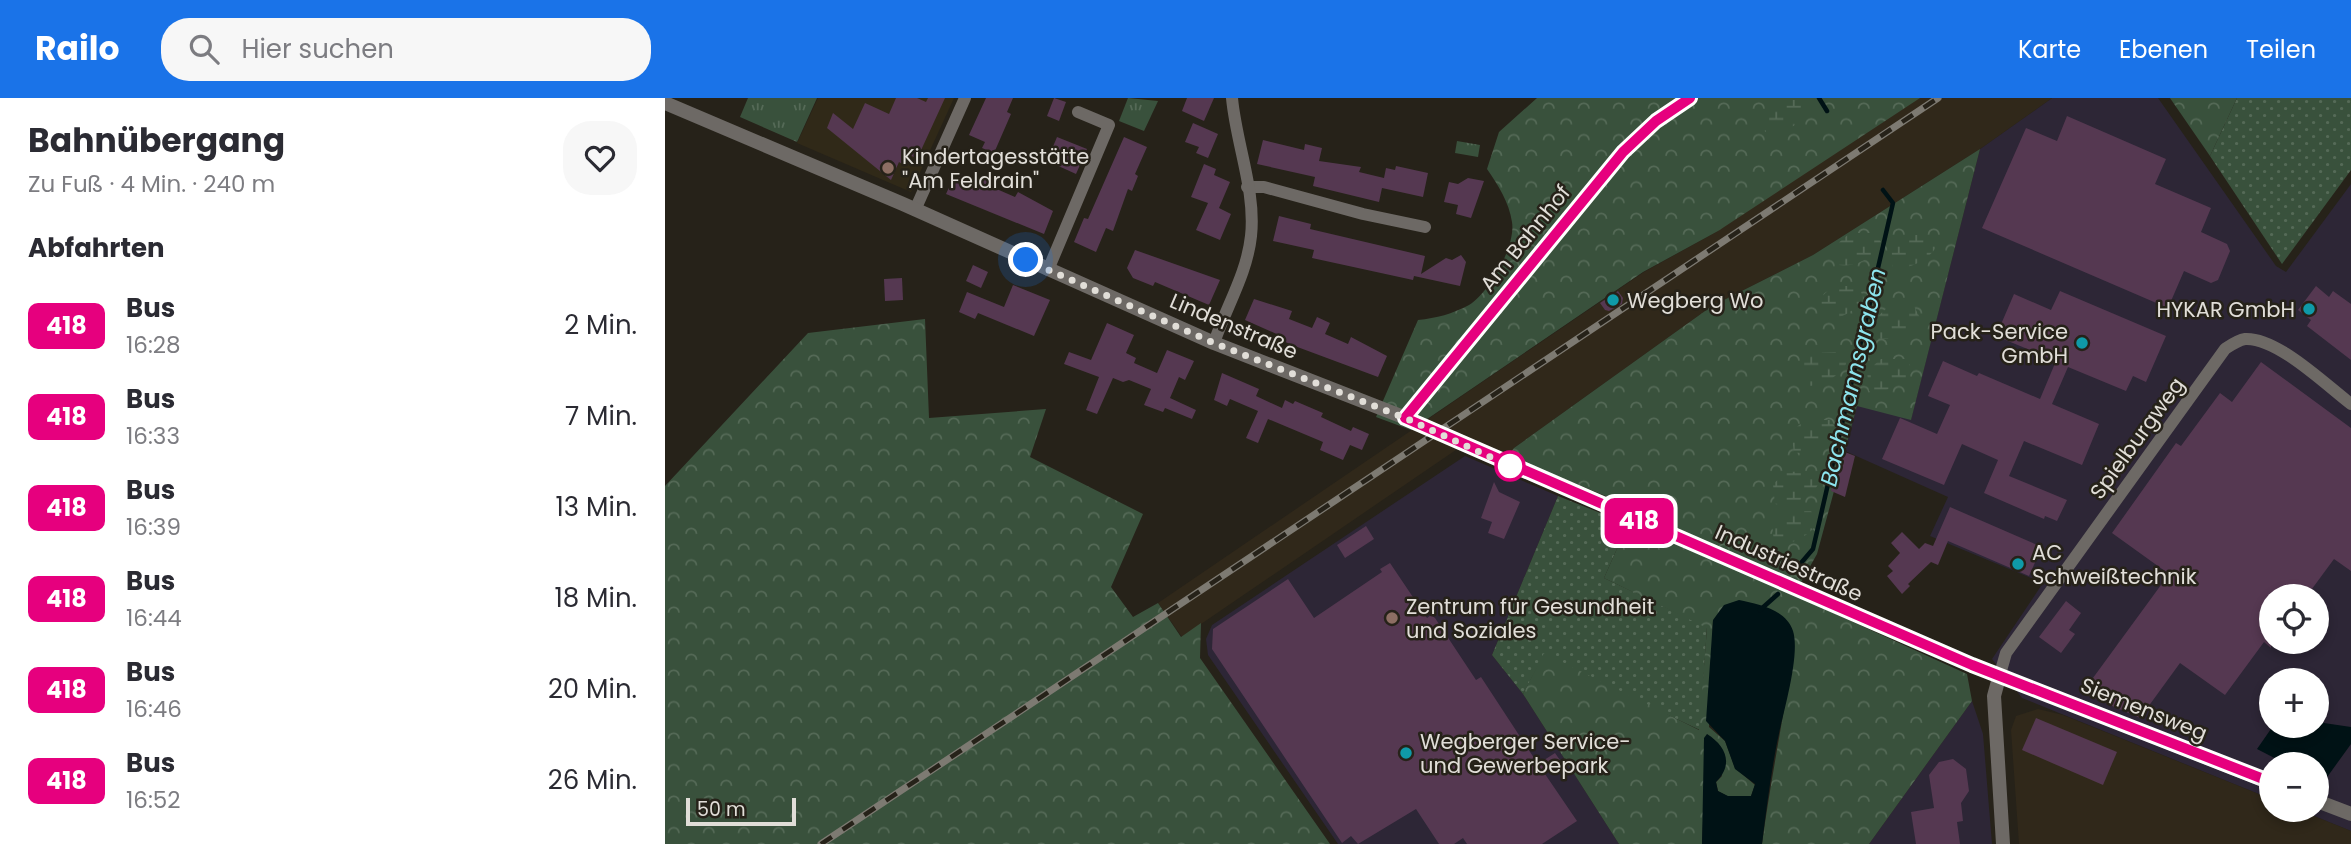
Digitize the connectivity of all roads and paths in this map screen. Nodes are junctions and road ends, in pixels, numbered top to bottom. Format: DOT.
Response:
graph roads {
  1 [pos="965,98"];
  2 [pos="1232,98"];
  3 [pos="1690,98"];
  4 [pos="665,103"];
  5 [pos="1078,112"];
  6 [pos="1247,187"];
  7 [pos="915,209"];
  8 [pos="1425,228"];
  9 [pos="1048,270"];
  10 [pos="1214,343"];
  11 [pos="2351,404"];
  12 [pos="1405,418"];
  13 [pos="2000,674"];
  14 [pos="2259,778"];
  15 [pos="2329,806"];
  16 [pos="2351,814"];
  17 [pos="2003,844"];
  1 -- 7 [label="street"];
  2 -- 6 [label="street"];
  3 -- 12 [label="street, Am Bahnhof"];
  4 -- 7 [label="street, Lindenstraße"];
  5 -- 9 [label="street"];
  6 -- 8 [label="street"];
  6 -- 10 [label="street"];
  7 -- 9 [label="street, Lindenstraße"];
  9 -- 10 [label="street, Lindenstraße"];
  10 -- 12 [label="street, Lindenstraße"];
  11 -- 13 [label="street, Spielburgweg"];
  12 -- 13 [label="street, Industriestraße"];
  13 -- 14 [label="street, Siemensweg"];
  13 -- 17 [label="street"];
  15 -- 16 [label="street"];
}
